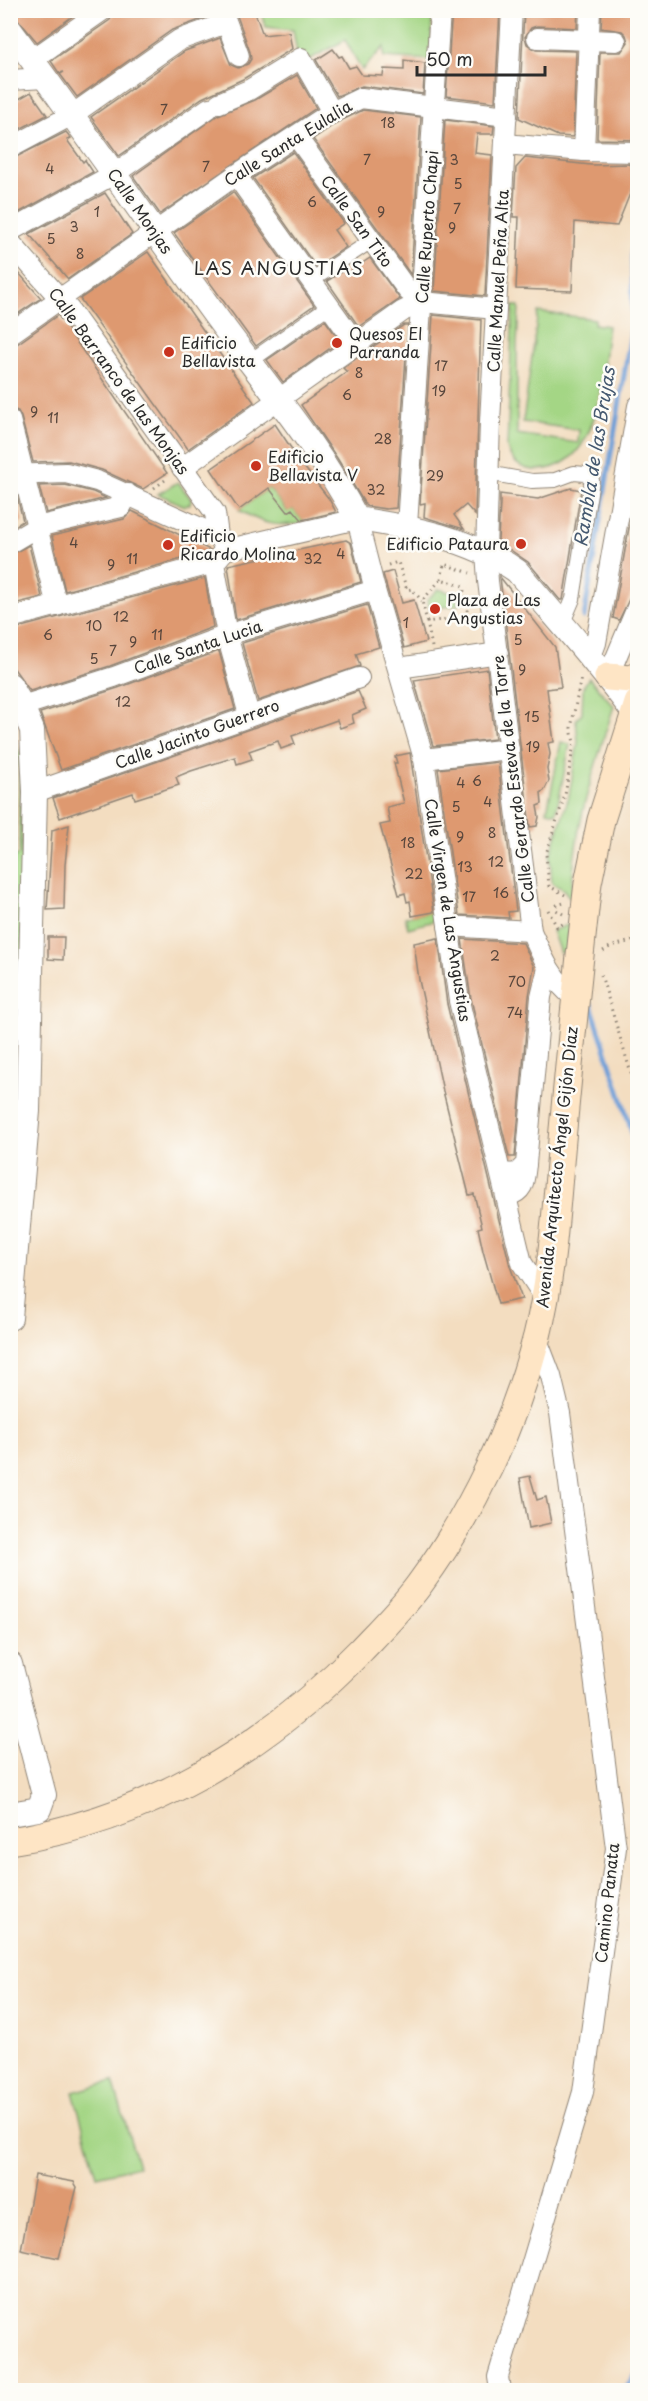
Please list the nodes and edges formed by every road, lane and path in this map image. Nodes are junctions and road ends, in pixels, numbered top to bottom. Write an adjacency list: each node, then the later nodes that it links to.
1 (103, 10): 11 (street)
2 (440, 10): 13 (street, Calle Ruperto Chapi)
3 (512, 10): 16 (street, Calle Manuel Peña Alta)
4 (590, 10): 8 (street)
5 (224, 17): 10 (street); 15 (street)
6 (10, 30): 11 (street, Calle Monjas)
7 (537, 38): 8 (street)
8 (590, 40): 9 (street); 20 (street)
9 (616, 41)
10 (239, 56)
11 (39, 69): 12 (street); 15 (street, Calle Monjas)
12 (10, 80)
13 (435, 107): 14 (street, Calle Santa Eulalia); 16 (street, Calle Santa Eulalia); 30 (street, Calle Ruperto Chapi)
14 (332, 112): 17 (street, Calle Santa Eulalia); 22 (street)
15 (72, 115): 19 (street); 22 (street, Calle Monjas)
16 (507, 116): 18 (street, Calle Manuel Peña Alta)
17 (296, 136): 23 (street, Calle Santa Eulalia); 26 (street, Calle San Tito)
18 (505, 144): 20 (street); 32 (street, Calle Manuel Peña Alta)
19 (10, 148)
20 (584, 151): 21 (street)
21 (638, 152)
22 (114, 174): 24 (street); 25 (street, Calle Monjas)
23 (236, 175): 25 (street, Calle Santa Eulalia); 28 (street)
24 (10, 231)
25 (154, 232): 29 (street, Calle Santa Eulalia); 35 (street, Calle Monjas)
26 (371, 241): 28 (street); 30 (street, Calle San Tito)
27 (10, 242): 29 (street, Calle Barranco de las Monjas)
28 (311, 282): 31 (street)
29 (60, 298): 33 (street, Calle Santa Eulalia); 39 (street, Calle Barranco de las Monjas)
30 (422, 302): 32 (street); 34 (street); 47 (street, Calle Ruperto Chapi)
31 (329, 306): 34 (street); 35 (street)
32 (496, 309): 40 (street, Calle Manuel Peña Alta)
33 (10, 334)
34 (357, 345): 36 (street)
35 (249, 362): 36 (street, Calle Monjas)
36 (279, 400): 39 (street); 45 (street, Calle Monjas)
37 (636, 419): 66 (street)
38 (10, 420): 41 (street)
39 (182, 468): 42 (path); 44 (street, Calle Barranco de las Monjas)
40 (488, 473): 51 (street, Calle Manuel Peña Alta); 62 (street)
41 (18, 474): 43 (street); 48 (street)
42 (148, 492)
43 (128, 494): 46 (street); 48 (street)
44 (201, 495): 46 (street); 50 (street, Calle Barranco de las Monjas)
45 (357, 519): 47 (street); 50 (street); 55 (street, Calle Virgen de Las Angustias)
46 (189, 522): 50 (street)
47 (407, 526): 51 (street)
48 (38, 527): 49 (street); 59 (street)
49 (10, 543)
50 (219, 550): 59 (street); 63 (street, Calle Barranco de las Monjas)
51 (486, 552): 54 (street, Calle Gerardo Esteva de la Torre); 62 (street)
52 (383, 566): 56 (path)
53 (441, 579): 54 (path); 56 (path); 57 (path)
54 (483, 581): 57 (path); 64 (street, Calle Gerardo Esteva de la Torre)
55 (375, 590): 63 (street, Calle Santa Lucia); 65 (street, Calle Virgen de Las Angustias)
56 (422, 601): 61 (path)
57 (466, 602): 61 (path)
58 (638, 605): 66 (street)
59 (57, 606): 60 (street)
60 (10, 618)
61 (427, 622): 65 (path)
62 (562, 625): 66 (street)
63 (227, 636): 69 (street, Calle Santa Lucia); 71 (street, Calle Barranco de las Monjas)
64 (498, 653): 65 (street); 72 (street, Calle Gerardo Esteva de la Torre)
65 (407, 667): 73 (street, Calle Virgen de Las Angustias)
66 (599, 668): 67 (main road); 70 (street); 76 (path)
67 (638, 676)
68 (359, 678): 71 (street, Calle Jacinto Guerrero)
69 (14, 704): 74 (street)
70 (636, 711): 84 (main road, Avenida Arquitecto Ángel Gijón Díaz)
71 (249, 715): 74 (street, Calle Jacinto Guerrero)
72 (510, 749): 73 (street); 79 (street, Calle Gerardo Esteva de la Torre)
73 (424, 759): 78 (street, Calle Virgen de Las Angustias)
74 (35, 792): 85 (street)
75 (545, 903): 77 (path)
76 (568, 917)
77 (567, 922)
78 (448, 926): 79 (street); 88 (street, Calle Virgen de Las Angustias)
79 (531, 931): 82 (street, Calle Gerardo Esteva de la Torre)
80 (638, 939): 81 (path)
81 (599, 954)
82 (548, 968): 84 (street, Calle Gerardo Esteva de la Torre); 87 (street)
83 (601, 974): 86 (path)
84 (575, 998): 92 (main road, Avenida Arquitecto Ángel Gijón Díaz)
85 (16, 1027): 90 (street)
86 (638, 1096)
87 (526, 1164): 88 (street); 89 (street)
88 (502, 1174): 89 (street, Calle Virgen de Las Angustias)
89 (507, 1196): 91 (street, Calle Virgen de Las Angustias)
90 (14, 1231): 94 (street)
91 (518, 1245): 92 (street); 93 (street, Calle Virgen de Las Angustias)
92 (552, 1249): 93 (main road, Avenida Arquitecto Ángel Gijón Díaz)
93 (545, 1298): 95 (main road, Avenida Arquitecto Ángel Gijón Díaz)
94 (10, 1318)
95 (536, 1337): 98 (main road, Avenida Arquitecto Ángel Gijón Díaz); 99 (street, Camino Panata)
96 (10, 1664): 97 (street)
97 (10, 1814)
98 (10, 1840)
99 (500, 2391)

